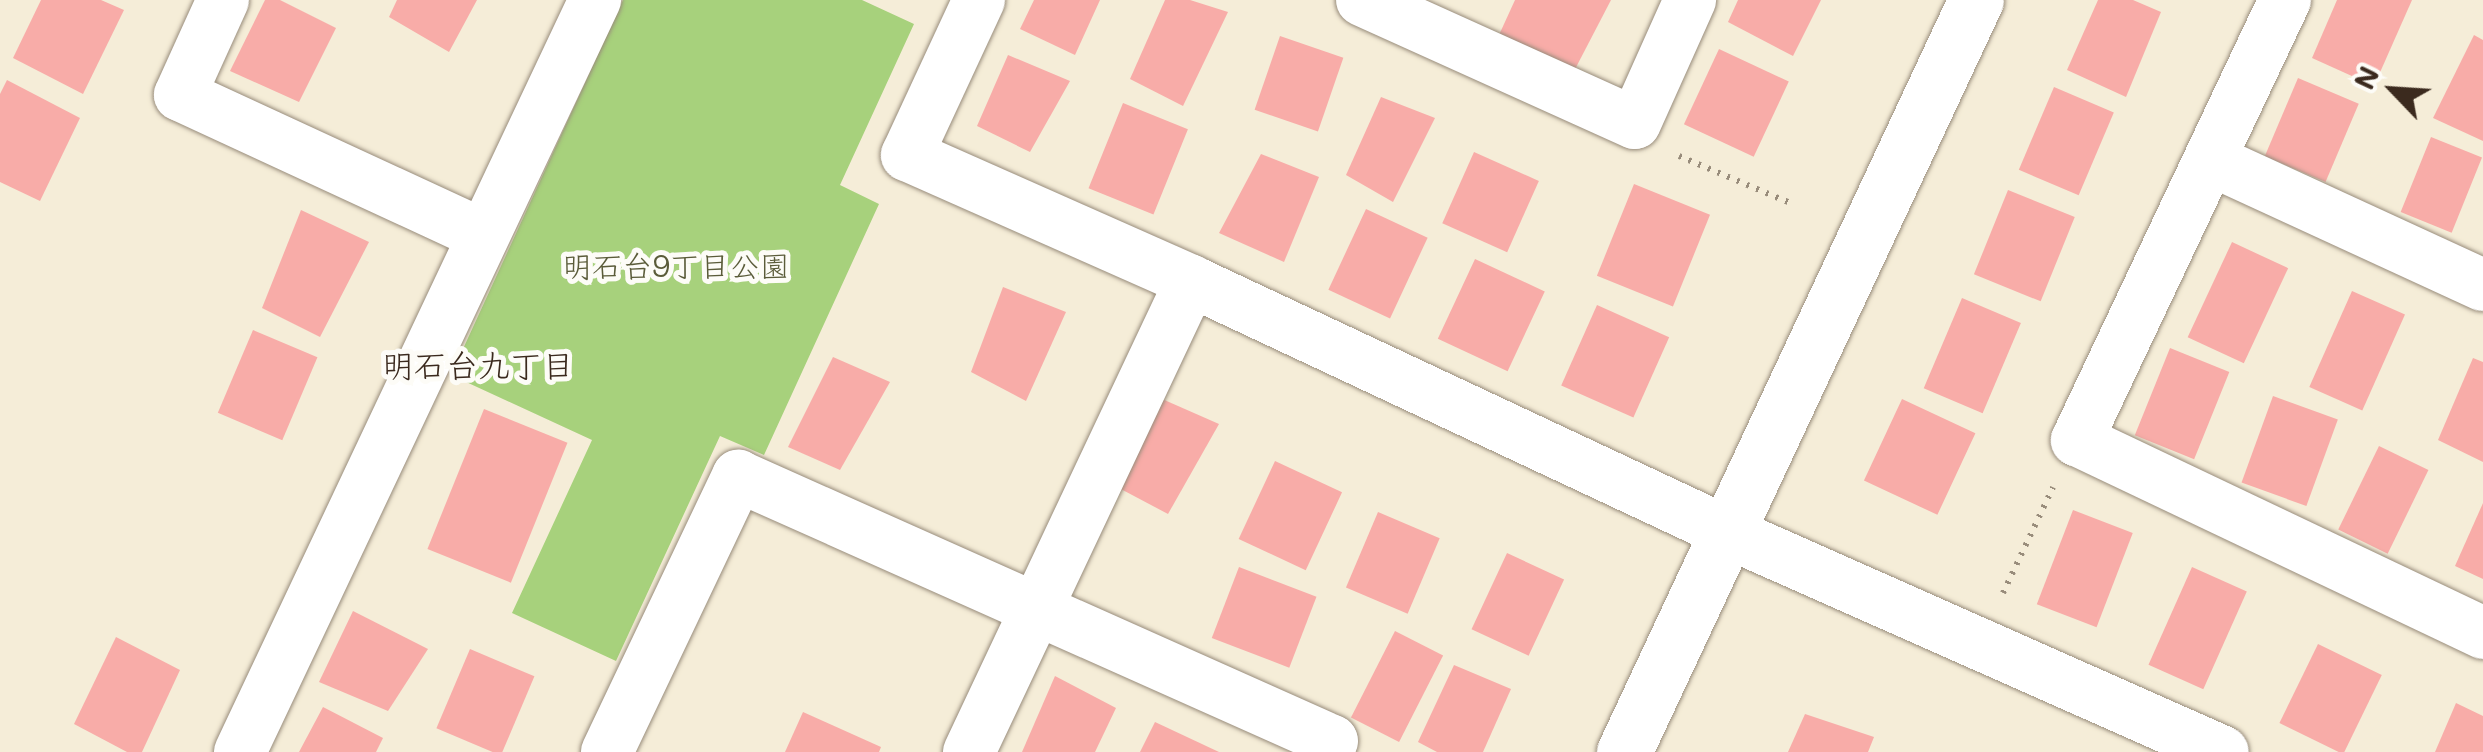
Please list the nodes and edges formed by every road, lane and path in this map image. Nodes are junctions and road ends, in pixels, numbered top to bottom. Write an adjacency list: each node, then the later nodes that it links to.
1 (224, 0): 11 (street)
2 (595, 0): 11 (street)
3 (979, 0): 12 (street)
4 (1362, 0): 8 (street)
5 (1690, 0): 8 (street)
6 (1976, 0): 15 (street)
7 (2285, 0): 9 (street)
8 (1635, 123): 10 (path)
9 (2211, 160): 13 (street); 18 (street)
10 (1790, 203)
11 (483, 234): 19 (street)
12 (1190, 281): 15 (street); 17 (street)
13 (2483, 285)
14 (2042, 510): 16 (path)
15 (1729, 533): 23 (street); 24 (street)
16 (2000, 599)
17 (1036, 610): 20 (street); 21 (street); 22 (street)
18 (2483, 633)
19 (240, 752)
20 (607, 752)
21 (969, 752)
22 (1326, 752)
23 (1624, 752)
24 (2223, 752)

